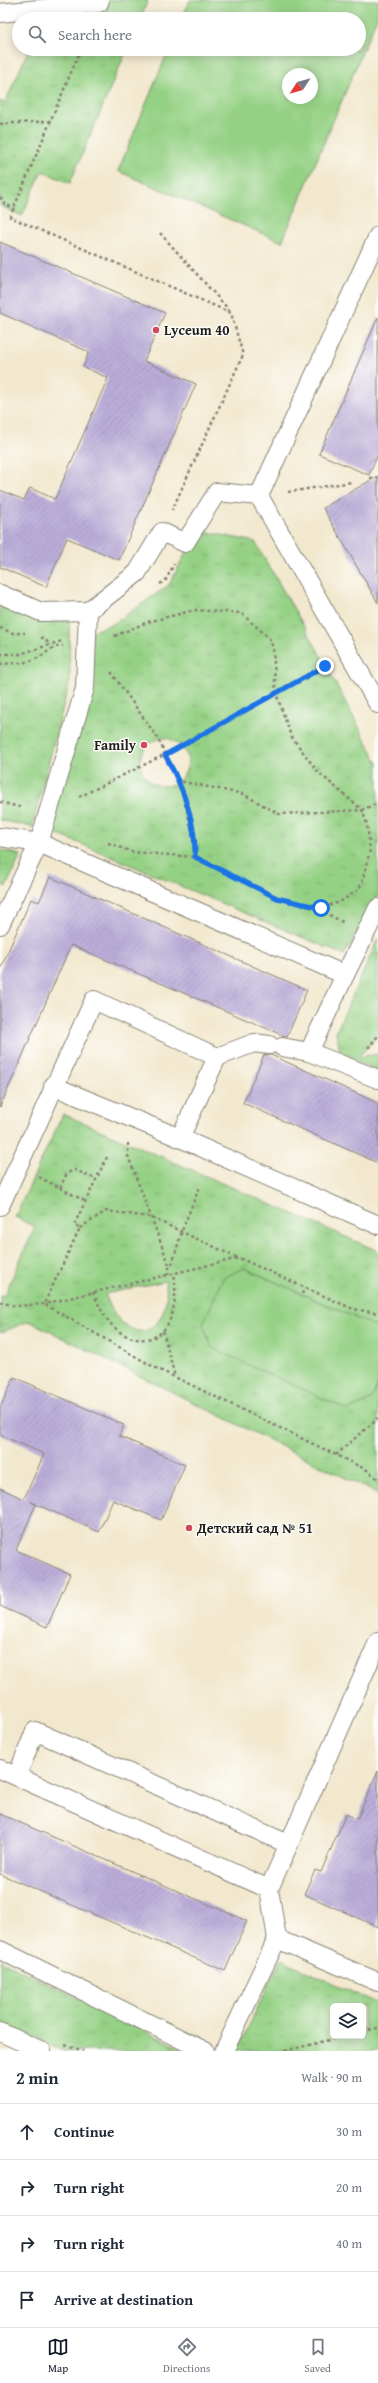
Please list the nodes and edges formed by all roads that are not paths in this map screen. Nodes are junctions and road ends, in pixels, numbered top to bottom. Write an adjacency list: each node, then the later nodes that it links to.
1 (100, 0): 2 (lane)
2 (18, 12)
3 (12, 13): 4 (lane)
4 (0, 14)
5 (378, 236): 6 (lane)
6 (260, 496): 8 (lane); 9 (lane)
7 (0, 594): 8 (lane)
8 (88, 611): 11 (lane)
9 (378, 704)
10 (0, 837): 11 (lane)
11 (39, 843): 13 (lane); 14 (lane)
12 (378, 908): 14 (lane)
13 (0, 925)
14 (345, 975): 15 (lane)
15 (309, 1052): 16 (lane); 17 (lane)
16 (217, 1057): 18 (lane); 19 (lane)
17 (378, 1079)
18 (53, 1086): 19 (lane); 20 (lane)
19 (180, 1138): 21 (lane)
20 (0, 1206)
21 (378, 1225)
22 (378, 1642): 25 (lane)
23 (0, 1769): 24 (lane)
24 (17, 1776): 25 (lane); 26 (lane)
25 (288, 1844): 26 (lane)
26 (269, 1889): 27 (lane)
27 (277, 1939): 29 (lane); 33 (lane)
28 (0, 1950): 32 (lane)
29 (378, 1982)
30 (0, 2032): 31 (lane)
31 (42, 2051)
32 (205, 2051)
33 (224, 2051)

